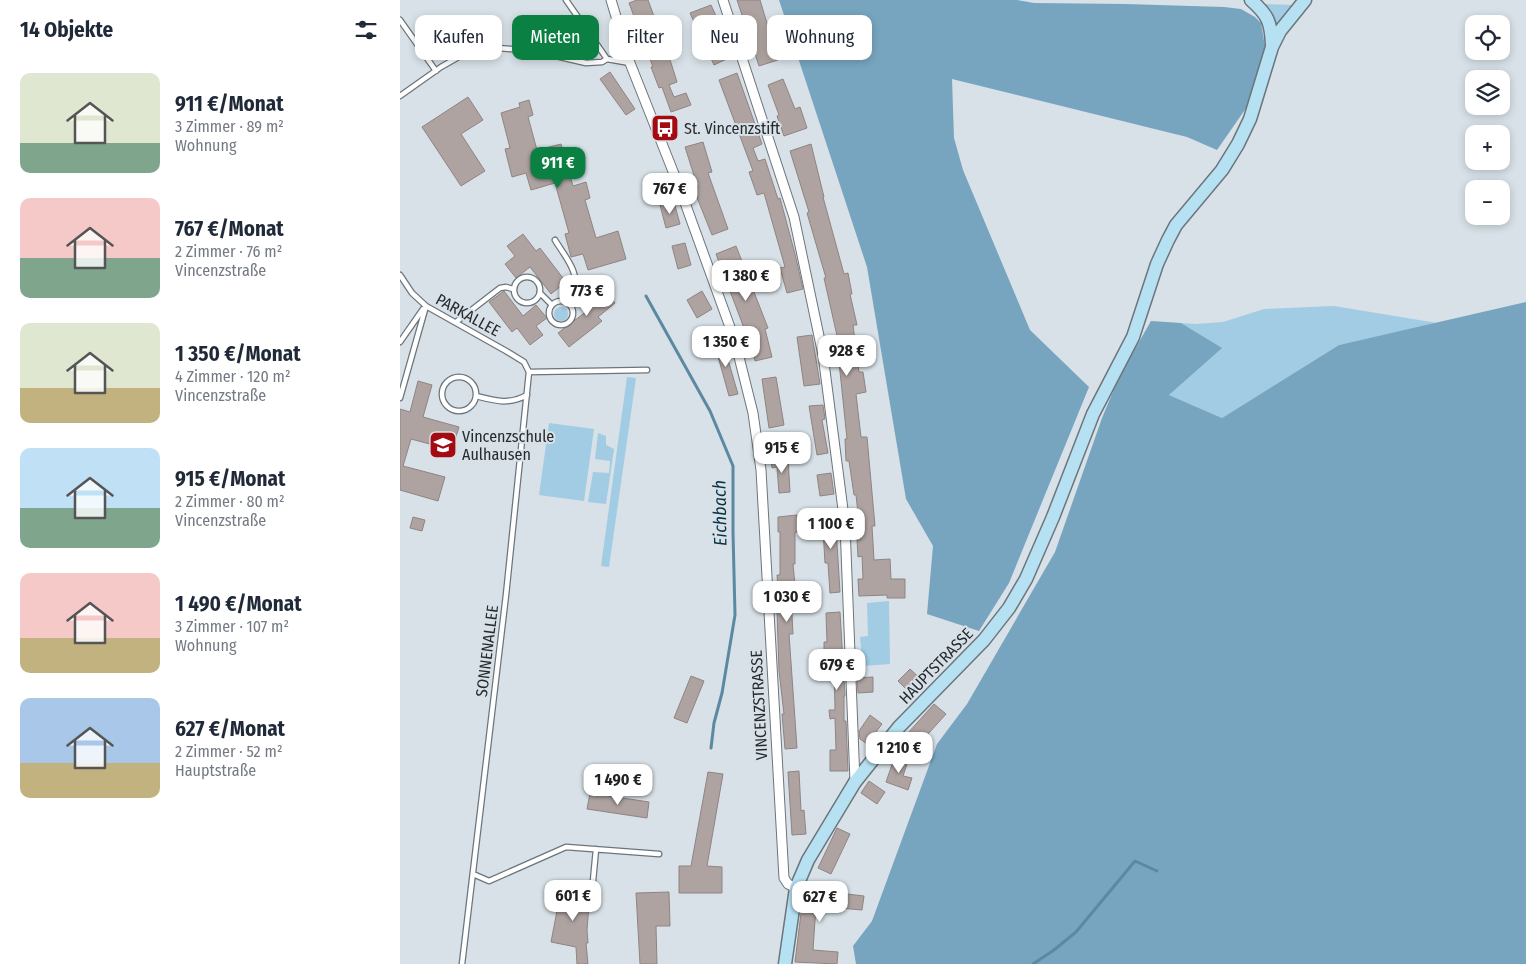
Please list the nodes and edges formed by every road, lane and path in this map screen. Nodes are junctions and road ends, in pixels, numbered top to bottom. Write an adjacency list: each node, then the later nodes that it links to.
1 (566, 0): 9 (lane)
2 (611, 0): 10 (street, VINCENZSTRASSE)
3 (723, 0): 27 (street)
4 (1251, 0): 8 (street)
5 (1296, 0): 6 (street)
6 (1307, 0): 8 (street)
7 (400, 20): 11 (lane)
8 (1272, 47): 27 (street, HAUPTSTRASSE)
9 (608, 59): 10 (lane); 11 (lane)
10 (630, 63): 32 (street, VINCENZSTRASSE)
11 (436, 71): 12 (lane)
12 (400, 96)
13 (555, 240): 17 (lane)
14 (400, 275): 19 (lane, PARKALLEE)
15 (514, 289): 16 (lane); 16 (lane); 20 (lane)
16 (540, 292): 18 (lane)
17 (565, 301): 18 (lane); 18 (lane)
18 (552, 304)
19 (426, 306): 20 (lane, PARKALLEE); 21 (lane); 26 (lane)
20 (456, 322): 23 (lane, PARKALLEE)
21 (400, 342)
22 (647, 370): 23 (lane)
23 (529, 372): 24 (lane, SONNENALLEE)
24 (527, 395): 25 (lane); 30 (lane, SONNENALLEE)
25 (476, 396): 25 (lane)
26 (400, 398)
27 (855, 782): 32 (street, HAUPTSTRASSE)
28 (596, 849): 29 (lane); 30 (lane); 31 (lane)
29 (659, 854)
30 (473, 874): 33 (lane, SONNENALLEE)
31 (592, 882)
32 (796, 888): 34 (street, HAUPTSTRASSE)
33 (462, 964)
34 (785, 964)

